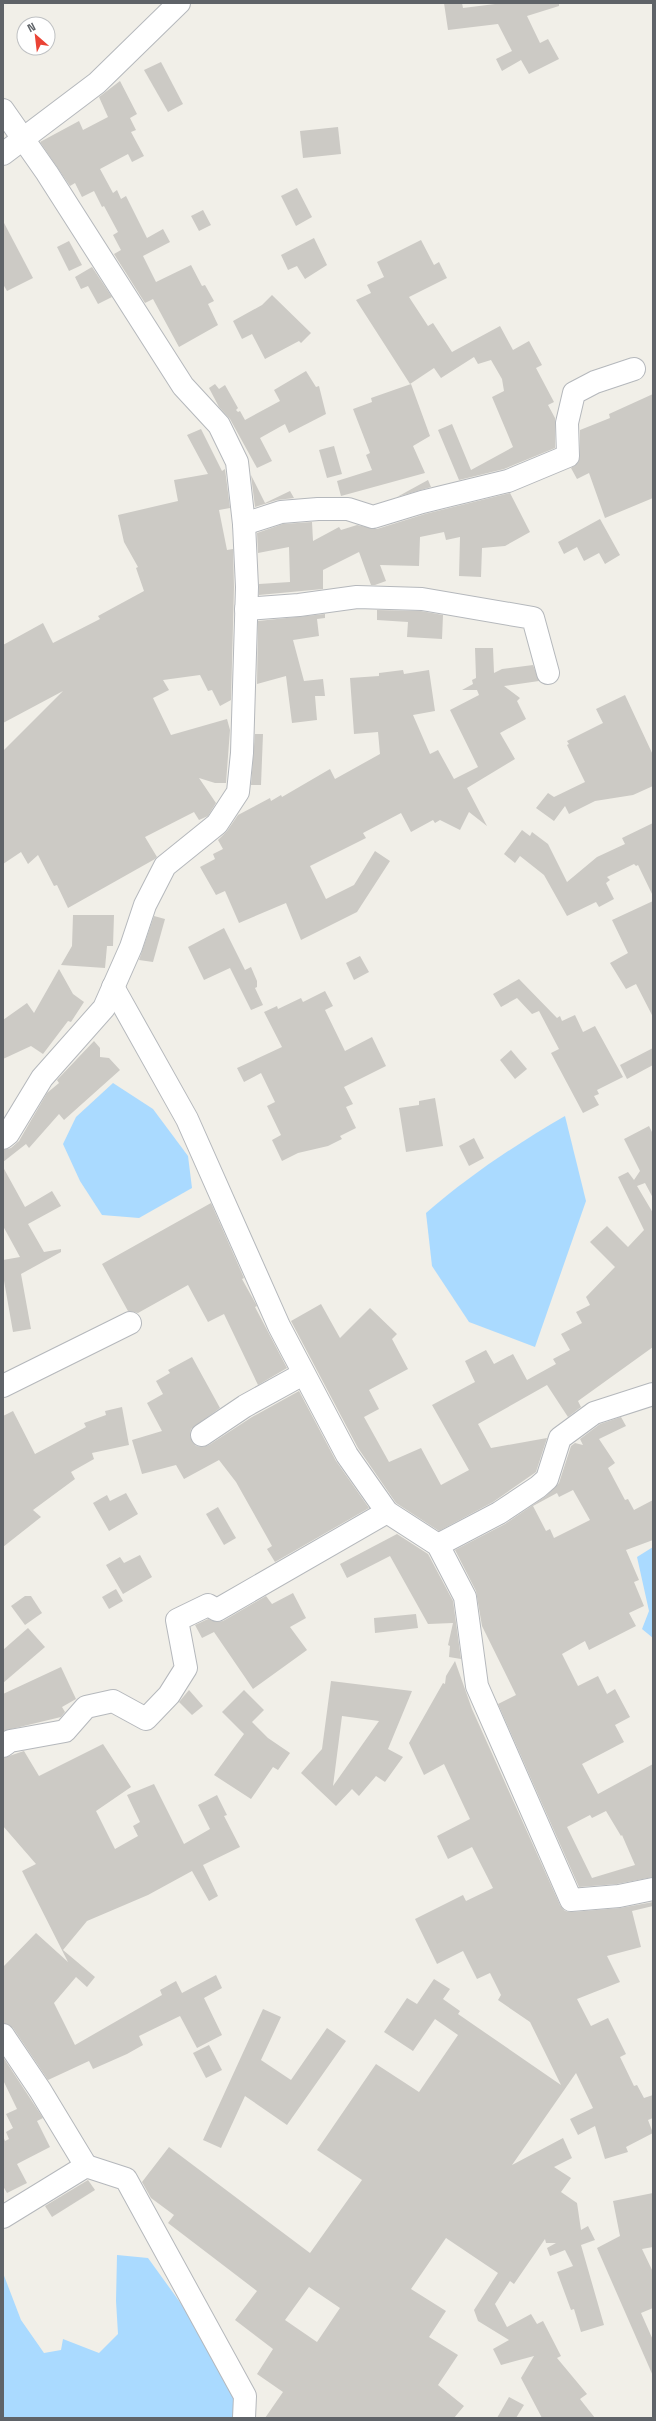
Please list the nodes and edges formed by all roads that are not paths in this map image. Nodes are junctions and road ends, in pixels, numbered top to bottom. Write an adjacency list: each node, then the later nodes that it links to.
1 (179, 3): 3 (street)
2 (3, 110): 3 (street)
3 (24, 140): 4 (street); 6 (street)
4 (3, 154)
5 (634, 369): 6 (street)
6 (244, 524): 7 (street)
7 (246, 609): 8 (street); 9 (street)
8 (548, 673)
9 (113, 987): 10 (street); 12 (street)
10 (3, 1138)
11 (130, 1323): 13 (street)
12 (304, 1374): 15 (street); 16 (street)
13 (3, 1386)
14 (653, 1394): 17 (street)
15 (202, 1436)
16 (387, 1512): 17 (street); 18 (street)
17 (438, 1545): 19 (street)
18 (3, 1746)
19 (653, 1889)
20 (3, 2035): 21 (street)
21 (86, 2166): 22 (street); 23 (street)
22 (3, 2217)
23 (244, 2418)

